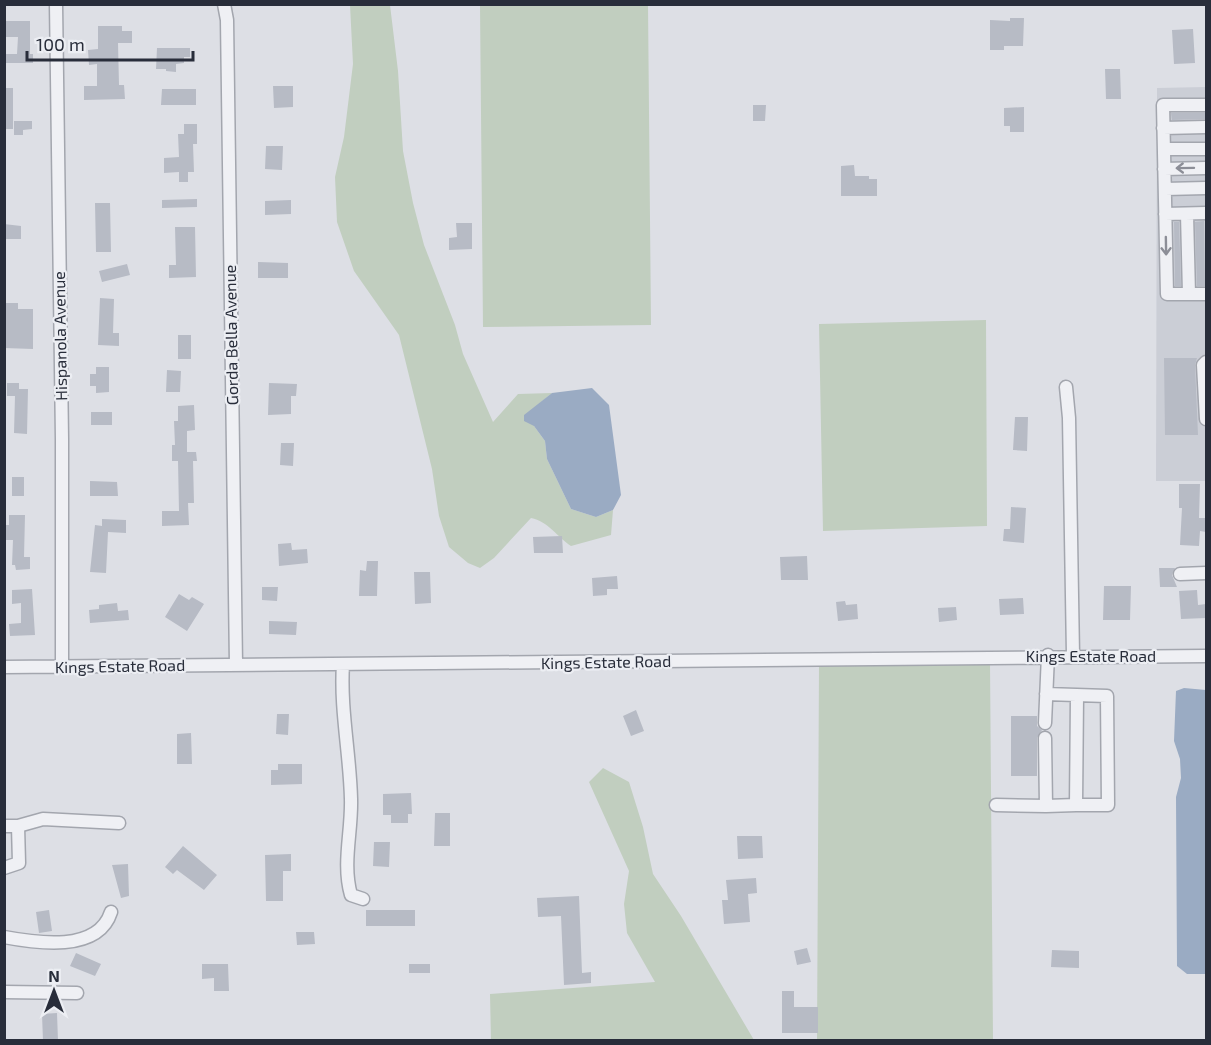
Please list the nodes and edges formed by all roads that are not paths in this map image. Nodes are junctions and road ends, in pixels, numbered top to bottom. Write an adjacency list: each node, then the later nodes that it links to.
1 (56, 4): 28 (street, Hispanola Avenue)
2 (224, 4): 26 (street, Gorda Bella Avenue)
3 (1206, 105): 5 (street)
4 (1206, 127): 5 (street)
5 (1163, 128): 6 (street)
6 (1164, 149): 7 (street); 9 (street)
7 (1206, 149)
8 (1206, 168): 9 (street, one-way to 9)
9 (1164, 169): 11 (street)
10 (1206, 188): 11 (street)
11 (1165, 189): 13 (street)
12 (1206, 213): 14 (street)
13 (1165, 214): 14 (street); 15 (street, one-way to 15)
14 (1187, 214): 15 (street)
15 (1189, 294): 16 (street)
16 (1206, 294)
17 (1206, 362): 19 (street)
18 (1066, 387): 22 (street)
19 (1206, 419)
20 (1206, 573): 21 (street)
21 (1180, 574)
22 (1073, 655): 23 (street, Kings Estate Road); 24 (street, Kings Estate Road)
23 (1048, 656): 25 (street, Kings Estate Road); 29 (street)
24 (1206, 656)
25 (343, 664): 26 (street, Kings Estate Road); 40 (street)
26 (236, 665): 28 (street, Kings Estate Road)
27 (4, 667): 28 (street, Kings Estate Road)
28 (62, 667)
29 (1046, 694): 30 (street); 31 (street)
30 (1077, 696): 34 (street); 34 (street)
31 (1045, 723)
32 (1045, 738): 35 (street)
33 (996, 805): 35 (street)
34 (1076, 805): 35 (street)
35 (1046, 806)
36 (119, 824): 38 (street)
37 (4, 826): 38 (street)
38 (18, 826): 39 (street)
39 (4, 868)
40 (363, 899)
41 (111, 912): 42 (street)
42 (4, 937)
43 (4, 992): 44 (street)
44 (77, 993)

